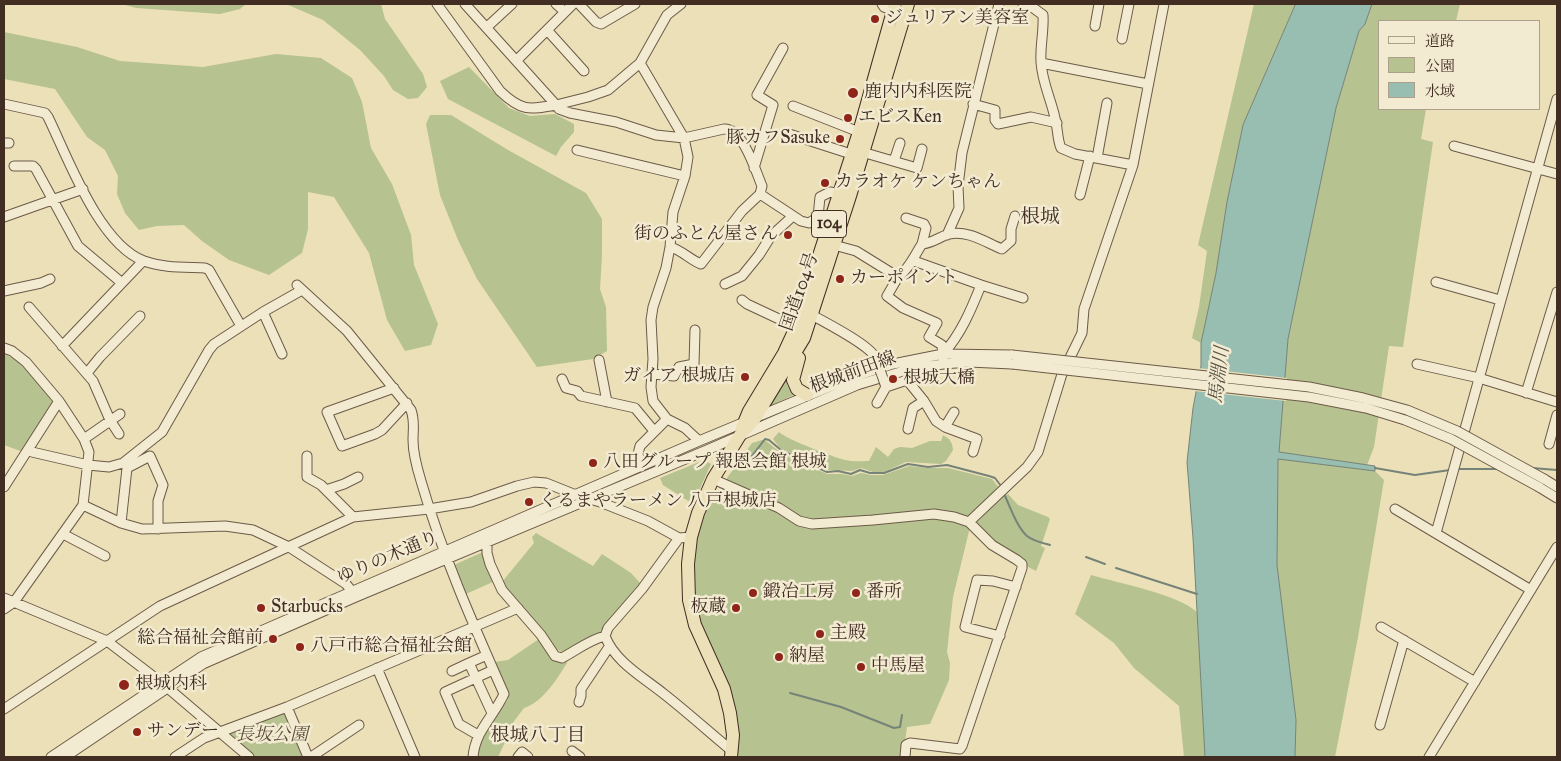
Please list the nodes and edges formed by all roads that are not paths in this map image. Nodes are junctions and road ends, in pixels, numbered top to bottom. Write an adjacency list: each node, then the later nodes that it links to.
1 (465, 4): 18 (street)
2 (512, 4): 18 (street)
3 (556, 4): 16 (street)
4 (573, 4): 16 (street)
5 (579, 4): 6 (street)
6 (635, 4)
7 (681, 4): 23 (street)
8 (882, 4): 15 (street)
9 (999, 4): 30 (street)
10 (1099, 4): 17 (street)
11 (1129, 4): 20 (street)
12 (1164, 4): 26 (street)
13 (442, 5): 31 (street)
14 (1029, 5): 24 (street)
15 (900, 8): 34 (highway, 国道104号 / 104); 41 (highway, 国道104号 / 104)
16 (565, 12): 19 (street)
17 (1095, 26)
18 (487, 28): 22 (street)
19 (547, 30): 22 (street); 25 (street)
20 (1122, 39)
21 (783, 48): 46 (street)
22 (516, 60): 31 (street)
23 (640, 63): 31 (street); 36 (street)
24 (1041, 64): 26 (street); 33 (street)
25 (584, 71)
26 (1148, 84): 44 (street)
27 (1557, 99): 47 (street)
28 (1107, 103): 42 (street)
29 (4, 104): 50 (street)
30 (973, 104): 33 (street); 59 (street)
31 (556, 106): 36 (street)
32 (793, 106): 34 (street)
33 (1056, 123): 42 (street)
34 (859, 132): 41 (highway, 国道104号 / 104)
35 (786, 133): 41 (street)
36 (684, 138): 46 (street); 49 (street)
37 (900, 143): 43 (street)
38 (1454, 146): 47 (street)
39 (922, 149): 43 (street)
40 (577, 150): 49 (street)
41 (857, 153): 43 (street); 52 (highway, 国道104号 / 104)
42 (1093, 157): 44 (street); 53 (street)
43 (894, 161)
44 (1133, 165): 137 (street)
45 (14, 166): 54 (street)
46 (754, 168): 51 (street)
47 (1538, 169): 48 (street); 75 (street)
48 (1557, 174)
49 (686, 176): 62 (street)
50 (83, 189): 54 (street); 63 (street)
51 (760, 194): 55 (street); 62 (street)
52 (844, 194): 55 (street); 60 (highway, 国道104号 / 104); 81 (highway, 国道104号 / 104)
53 (1080, 195)
54 (54, 201): 57 (street); 68 (street)
55 (793, 216): 69 (street)
56 (1015, 216): 59 (street)
57 (4, 217)
58 (906, 218): 61 (street)
59 (947, 235): 61 (street)
60 (834, 244): 65 (street); 78 (highway, 国道104号 / 104)
61 (922, 244): 64 (street)
62 (670, 247): 93 (street)
63 (143, 261): 68 (street); 80 (street)
64 (914, 261): 65 (street); 70 (street)
65 (898, 277): 87 (street)
66 (50, 279): 71 (street)
67 (1436, 282): 75 (street)
68 (122, 284): 84 (street)
69 (725, 284)
70 (981, 285): 73 (street); 87 (street)
71 (4, 291)
72 (1557, 292): 98 (street)
73 (1023, 298)
74 (742, 300): 81 (street)
75 (1500, 300): 94 (street)
76 (29, 307): 84 (street)
77 (263, 312): 80 (street); 86 (street); 97 (street)
78 (812, 314): 83 (highway, 国道104号 / 104); 96 (street, bridge)
79 (140, 316): 92 (street)
80 (241, 326): 122 (street)
81 (796, 327): 111 (highway, 国道104号 / 104)
82 (695, 330): 93 (street)
83 (804, 338): 99 (highway); 111 (highway, 国道104号 / 104)
84 (62, 346): 92 (street)
85 (4, 348): 100 (street)
86 (282, 354)
87 (943, 354): 88 (street, 根城前田線); 90 (street); 99 (street, 根城前田線)
88 (1012, 359): 90 (street, 根城前田線); 126 (street, bridge)
89 (599, 360): 102 (street)
90 (943, 364): 111 (street, 根城前田線)
91 (1417, 364): 94 (street)
92 (87, 373): 110 (street)
93 (652, 374): 109 (street)
94 (1479, 378): 98 (street); 140 (street)
95 (562, 379): 102 (street)
96 (885, 386): 101 (street); 105 (street)
97 (394, 388): 104 (street); 104 (street)
98 (1526, 393): 103 (street)
99 (807, 396): 111 (street, 根城前田線)
100 (59, 401): 116 (street); 127 (street)
101 (924, 401): 112 (street); 113 (street)
102 (607, 402): 114 (street)
103 (1557, 402)
104 (407, 403): 134 (street)
105 (877, 403)
106 (954, 412): 112 (street)
107 (120, 414): 110 (street)
108 (1557, 415): 118 (street)
109 (667, 419): 114 (street); 117 (street)
110 (110, 420): 115 (street); 116 (street)
111 (746, 426): 117 (street, ゆりの木通り); 125 (highway, 国道104号 / 104); 131 (street, ゆりの木通り)
112 (945, 427): 120 (street)
113 (908, 429)
114 (654, 431): 123 (street)
115 (119, 434)
116 (84, 439): 122 (street)
117 (700, 441): 123 (street, ゆりの木通り)
118 (1549, 444)
119 (32, 452): 122 (street)
120 (973, 452)
121 (307, 456): 129 (street)
122 (88, 465): 133 (street)
123 (641, 467): 130 (street, ゆりの木通り)
124 (358, 476): 129 (street)
125 (713, 479): 137 (street); 142 (highway, 国道104号 / 104)
126 (1541, 483): 128 (street); 132 (street)
127 (4, 487)
128 (1557, 487)
129 (326, 490): 136 (street)
130 (576, 495): 131 (street); 134 (street); 146 (street, ゆりの木通り)
131 (590, 498): 142 (street); 143 (street, ゆりの木通り)
132 (1557, 498)
133 (83, 505): 138 (street); 141 (street)
134 (429, 509): 136 (street); 146 (street)
135 (1395, 509): 140 (street)
136 (353, 517): 144 (street)
137 (969, 522): 148 (street)
138 (121, 523): 139 (street); 139 (street)
139 (158, 529): 144 (street)
140 (1436, 533): 149 (street)
141 (63, 534): 147 (street); 152 (street)
142 (685, 538): 157 (street); 178 (highway, 国道104号 / 104)
143 (487, 542): 146 (street, ゆりの木通り); 153 (street)
144 (289, 547): 150 (street); 160 (street)
145 (1557, 548): 149 (street)
146 (445, 555): 150 (street, ゆりの木通り); 155 (street)
147 (105, 556)
148 (1016, 587): 158 (street); 158 (street)
149 (1531, 590): 168 (street)
150 (355, 594): 169 (street, ゆりの木通り)
151 (4, 598): 152 (street)
152 (14, 602): 154 (street); 160 (street)
153 (518, 608): 155 (street); 157 (street)
154 (4, 609)
155 (475, 626): 162 (street); 164 (street)
156 (1381, 627): 159 (street)
157 (605, 636): 161 (street)
158 (1000, 636): 188 (street)
159 (1404, 640): 168 (street); 175 (street)
160 (107, 641): 169 (street); 172 (street)
161 (609, 647): 170 (street); 178 (street)
162 (487, 655): 163 (street); 165 (street)
163 (469, 663): 166 (street); 167 (street)
164 (377, 668): 171 (street); 184 (street)
165 (494, 670): 167 (street); 173 (street)
166 (452, 671)
167 (475, 678): 173 (street); 177 (street)
168 (1475, 682): 189 (street)
169 (164, 685): 176 (street); 179 (street, ゆりの木通り); 180 (street, ゆりの木通り)
170 (579, 702)
171 (287, 707): 176 (street); 183 (street)
172 (4, 709)
173 (492, 713): 177 (street)
174 (359, 725): 183 (street)
175 (1380, 725)
176 (219, 732): 181 (street); 182 (street)
177 (478, 735): 185 (street)
178 (732, 754)
179 (51, 757)
180 (65, 757)
181 (175, 757)
182 (249, 757)
183 (309, 757)
184 (415, 757)
185 (473, 757)
186 (518, 757): 187 (street)
187 (528, 757)
188 (905, 757)
189 (1429, 757)

